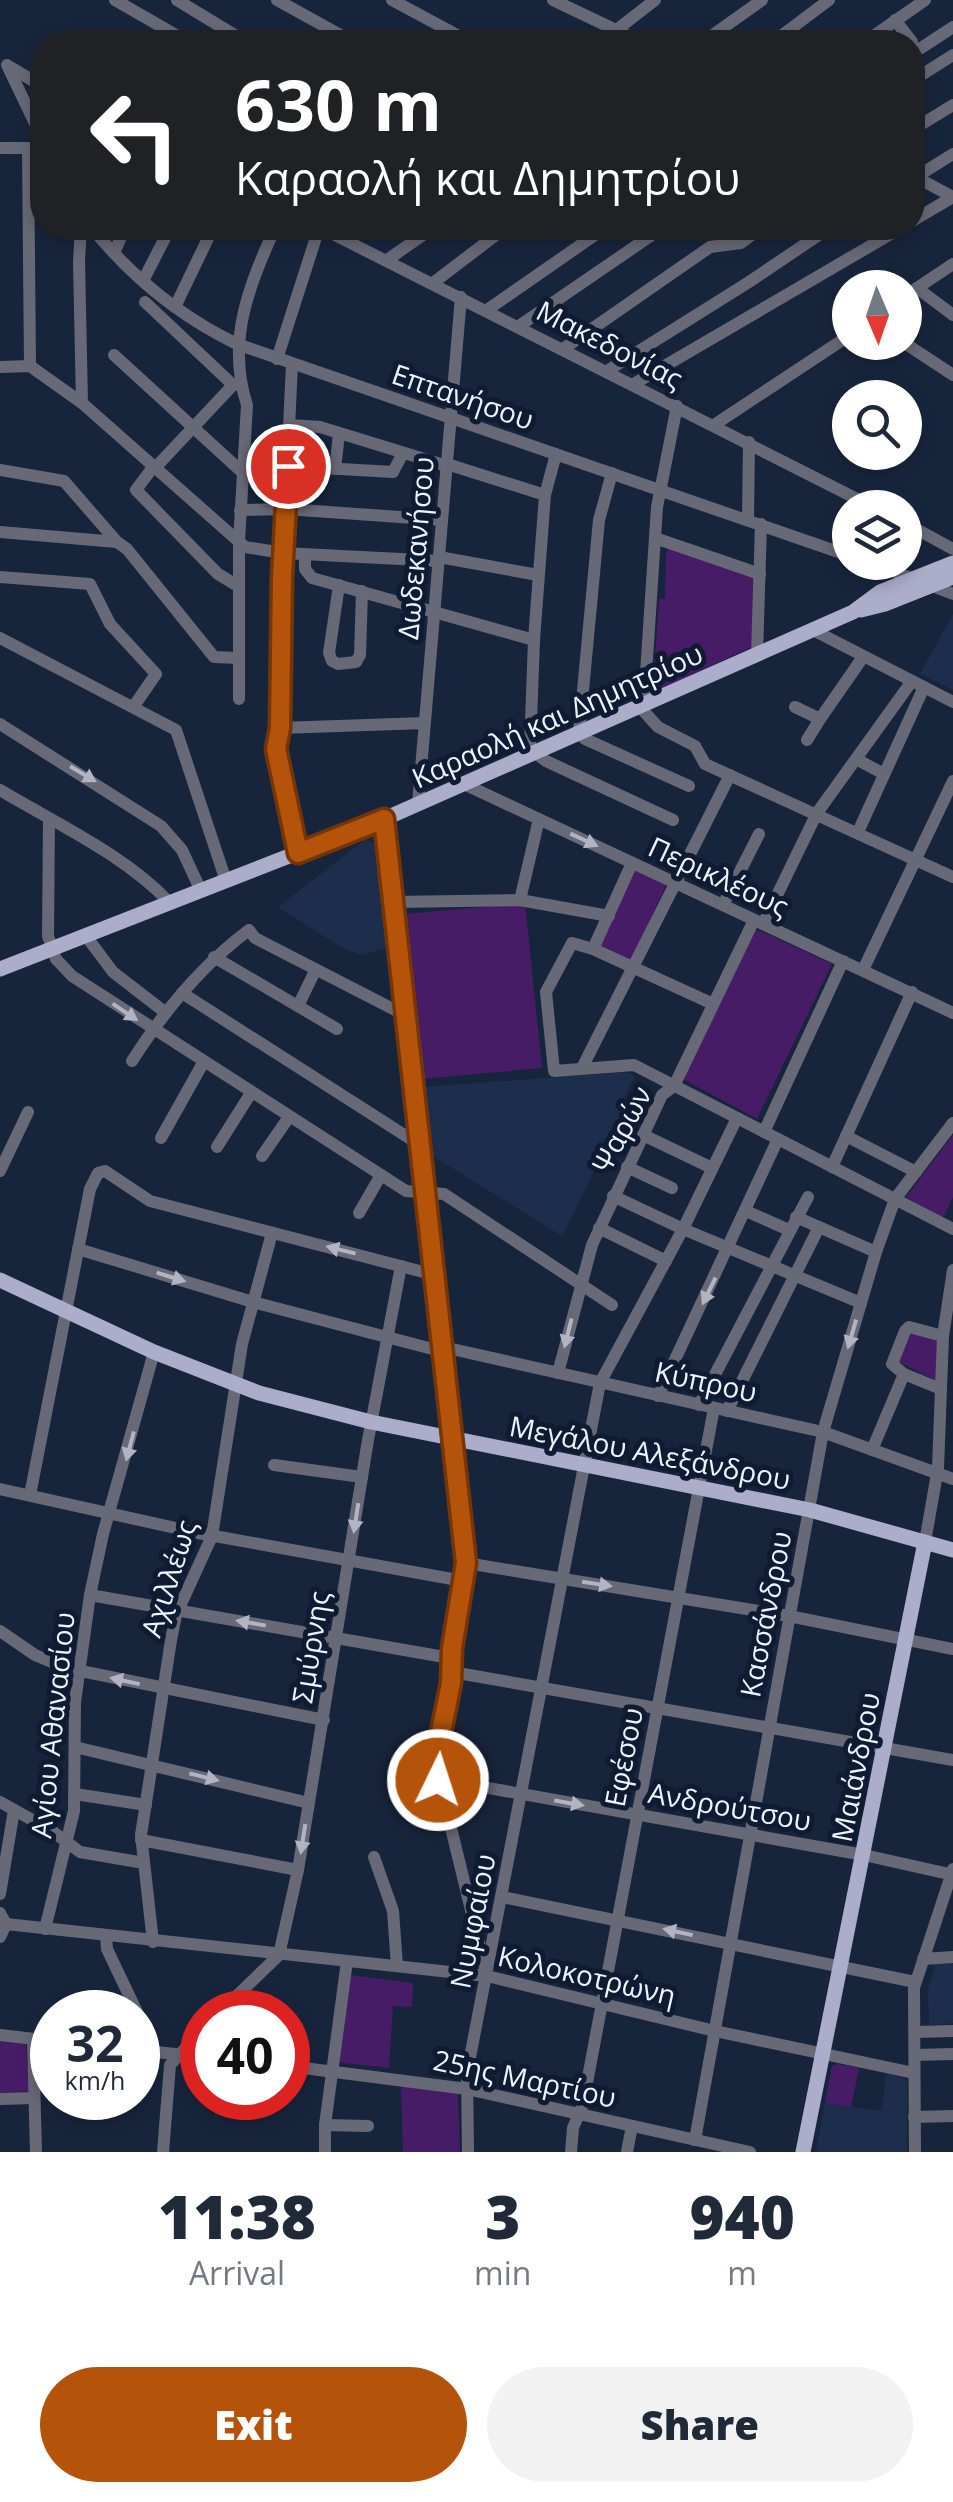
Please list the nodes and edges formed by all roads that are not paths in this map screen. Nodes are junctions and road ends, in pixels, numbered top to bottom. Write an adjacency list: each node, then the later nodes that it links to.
1 (115, 0): 12 (street)
2 (177, 0): 13 (street)
3 (277, 0): 14 (street)
4 (392, 0): 15 (street)
5 (553, 0): 16 (street)
6 (655, 0): 16 (street)
7 (762, 0): 17 (street)
8 (829, 0): 18 (street)
9 (925, 0): 10 (street)
10 (895, 20): 19 (street); 20 (street)
11 (953, 27): 21 (street)
12 (167, 30)
13 (226, 30)
14 (332, 30)
15 (448, 30)
16 (616, 30)
17 (719, 30)
18 (789, 30)
19 (881, 30)
20 (903, 30)
21 (925, 40)
22 (953, 55): 24 (street)
23 (925, 60): 24 (street)
24 (932, 69): 26 (street)
25 (4, 70): 27 (street); 29 (street)
26 (925, 73)
27 (30, 81)
28 (953, 104): 30 (street)
29 (30, 111)
30 (925, 122)
31 (0, 148): 32 (street)
32 (28, 148): 73 (street)
33 (953, 154): 34 (street)
34 (925, 170)
35 (925, 182): 36 (street)
36 (953, 197): 37 (street)
37 (925, 213)
38 (81, 240): 79 (street)
39 (103, 240): 53 (street, Επτανήσου)
40 (120, 240): 53 (street)
41 (164, 240): 56 (street)
42 (208, 240): 62 (street)
43 (271, 240): 66 (street)
44 (316, 240): 71 (street)
45 (349, 240): 54 (street, Μακεδονίας)
46 (416, 240): 54 (street)
47 (490, 240): 57 (street)
48 (588, 240): 63 (street)
49 (644, 240): 65 (street)
50 (744, 240): 68 (street)
51 (811, 240): 75 (street)
52 (880, 240): 78 (street)
53 (114, 253): 56 (street, Επτανήσου)
54 (387, 260): 57 (street, Μακεδονίας)
55 (953, 264): 58 (street)
56 (143, 281): 62 (street, Επτανήσου)
57 (434, 283): 59 (street, Μακεδονίας)
58 (922, 285)
59 (461, 297): 63 (street, Μακεδονίας); 82 (street, Δωδεκανήσου)
60 (922, 298): 64 (street)
61 (145, 302): 77 (street)
62 (175, 307): 66 (street, Επτανήσου)
63 (487, 310): 65 (street, Μακεδονίας)
64 (953, 316)
65 (519, 326): 68 (street, Μακεδονίας)
66 (237, 344): 71 (street, Επτανήσου); 77 (street)
67 (832, 347): 81 (street)
68 (563, 349): 75 (street, Μακεδονίας)
69 (114, 355): 85 (street)
70 (922, 355): 76 (street)
71 (277, 359): 72 (street, Επτανήσου)
72 (292, 364): 82 (street, Επτανήσου); 83 (street)
73 (30, 366): 74 (street); 79 (street)
74 (0, 367)
75 (607, 371): 78 (street, Μακεδονίας)
76 (953, 376)
77 (236, 385): 85 (street); 95 (street)
78 (632, 385): 80 (street, Μακεδονίας)
79 (82, 403): 92 (street)
80 (677, 406): 84 (street, Μακεδονίας); 97 (street)
81 (740, 406): 84 (street); 87 (street)
82 (451, 417): 89 (street, Επτανήσου); 90 (street, Δωδεκανήσου)
83 (290, 425): 86 (street); 91 (street)
84 (714, 425): 87 (street, Μακεδονίας)
85 (193, 428): 92 (street); 95 (street)
86 (339, 434): 88 (street); 93 (street)
87 (746, 441): 98 (street, Μακεδονίας); 103 (street)
88 (402, 453): 90 (street); 93 (street)
89 (556, 454): 96 (street, Επτανήσου); 99 (street)
90 (447, 465): 99 (street); 102 (street, Δωδεκανήσου)
91 (288, 466): 93 (street); 100 (street)
92 (154, 468): 108 (street); 123 (street)
93 (335, 469)
94 (0, 470): 107 (street)
95 (242, 472): 101 (street)
96 (612, 473): 97 (street, Επτανήσου); 145 (street)
97 (660, 490): 103 (street, Επτανήσου); 106 (street)
98 (840, 490)
99 (545, 495): 116 (street)
100 (286, 509): 101 (street); 102 (street); 111 (street)
101 (240, 510): 108 (street)
102 (442, 520): 113 (street, Δωδεκανήσου)
103 (754, 522): 110 (street, Επτανήσου); 115 (street)
104 (0, 532): 107 (street)
105 (922, 532): 109 (street)
106 (654, 538): 115 (street); 138 (street)
107 (117, 542): 134 (street)
108 (239, 542): 111 (street); 123 (street)
109 (953, 549)
110 (832, 550)
111 (283, 553): 112 (street); 144 (street)
112 (305, 554): 113 (street); 122 (street)
113 (439, 559): 116 (street); 128 (street, Δωδεκανήσου)
114 (953, 563): 117 (main road, Καραολή και Δημητρίου)
115 (760, 574): 132 (street)
116 (538, 575): 131 (street)
117 (922, 575)
118 (0, 576): 139 (street)
119 (953, 576): 124 (main road, Καραολή και Δημητρίου)
120 (910, 580): 127 (main road, Καραολή και Δημητρίου)
121 (915, 580): 124 (street)
122 (338, 585): 125 (street); 125 (street)
123 (238, 586): 134 (street)
124 (930, 586): 126 (street); 127 (main road, Καραολή και Δημητρίου)
125 (362, 591): 128 (street)
126 (953, 594)
127 (853, 612): 129 (main road, Καραολή και Δημητρίου)
128 (434, 614): 131 (street); 142 (street, Δωδεκανήσου)
129 (813, 630): 132 (main road, Καραολή και Δημητρίου); 133 (street)
130 (0, 638): 139 (street)
131 (534, 640): 147 (street)
132 (757, 654): 138 (main road, Καραολή και Δημητρίου)
133 (862, 657): 135 (street); 141 (street)
134 (239, 658): 136 (street)
135 (918, 684): 137 (street); 148 (street, Ψαρών); 149 (street)
136 (239, 698)
137 (953, 702)
138 (645, 704): 145 (main road, Καραολή και Δημητρίου); 150 (street)
139 (134, 706): 167 (street)
140 (795, 707): 141 (street)
141 (820, 719): 146 (street)
142 (425, 722): 144 (street); 155 (street, Δωδεκανήσου)
143 (0, 724): 169 (street, one-way to 169)
144 (280, 728): 163 (street)
145 (579, 733): 147 (main road, Καραολή και Δημητρίου); 153 (street)
146 (808, 740)
147 (534, 753): 152 (main road, Καραολή και Δημητρίου); 160 (street)
148 (856, 759): 149 (street); 156 (street, Ψαρών)
149 (884, 774): 161 (street)
150 (730, 776): 156 (street); 168 (street)
151 (953, 781): 164 (street)
152 (464, 784): 155 (main road, Καραολή και Δημητρίου); 159 (street, Περικλέους)
153 (689, 786)
154 (0, 790): 157 (street)
155 (418, 804): 158 (main road, Καραολή και Δημητρίου)
156 (817, 813): 161 (street); 175 (street, Ψαρών)
157 (49, 819): 172 (street); 178 (street)
158 (384, 819): 163 (main road, Καραολή και Δημητρίου); 171 (street)
159 (539, 819): 165 (street, Περικλέους, one-way to 165); 170 (street)
160 (673, 820)
161 (858, 832): 164 (street)
162 (759, 834): 173 (street)
163 (298, 853): 167 (main road, Καραολή και Δημητρίου)
164 (918, 859): 166 (street); 183 (street)
165 (632, 863): 168 (street, Περικλέους); 174 (street)
166 (953, 877)
167 (226, 882): 169 (main road, Καραολή και Δημητρίου)
168 (674, 883): 173 (street, Περικλέους); 181 (street)
169 (201, 891): 172 (main road, Καραολή και Δημητρίου)
170 (520, 900): 171 (street); 174 (street)
171 (394, 902): 189 (street)
172 (170, 903): 176 (main road, Καραολή και Δημητρίου)
173 (723, 905): 175 (street, Περικλέους)
174 (608, 916): 177 (street)
175 (758, 922): 180 (street, Περικλέους); 187 (street, Ψαρών)
176 (86, 936): 178 (main road, Καραολή και Δημητρίου); 190 (street)
177 (593, 949): 181 (street); 196 (street)
178 (51, 950): 182 (main road, Καραολή και Δημητρίου); 193 (street, one-way to 193)
179 (214, 957): 184 (street); 186 (street); 188 (street)
180 (843, 961): 183 (street, Περικλέους); 203 (street)
181 (632, 966): 187 (street); 196 (street)
182 (0, 969)
183 (863, 970): 185 (street, Περικλέους)
184 (315, 971): 188 (street); 189 (street)
185 (912, 992): 191 (street, Περικλέους); 205 (street)
186 (182, 993): 190 (street); 208 (street)
187 (712, 1004): 197 (street, Ψαρών)
188 (298, 1006): 192 (street)
189 (405, 1011): 208 (street)
190 (166, 1013): 193 (street)
191 (953, 1013)
192 (338, 1029)
193 (152, 1030): 194 (street); 195 (street)
194 (132, 1061)
195 (204, 1063): 198 (street); 206 (street)
196 (582, 1068): 197 (street)
197 (674, 1086): 201 (street); 204 (street, Ψαρών)
198 (251, 1093): 200 (street); 209 (street)
199 (28, 1112): 214 (street)
200 (289, 1117): 210 (street); 216 (street)
201 (737, 1118): 203 (street); 213 (street, Νυμφαίου)
202 (953, 1123): 215 (street, Κασσάνδρου)
203 (764, 1132): 207 (street)
204 (643, 1135): 211 (street, Ψαρών); 213 (street)
205 (846, 1136): 212 (street); 215 (street)
206 (161, 1138)
207 (778, 1139): 212 (street); 222 (street)
208 (420, 1145): 218 (street)
209 (217, 1147)
210 (262, 1156)
211 (627, 1167): 217 (street); 219 (street, Ψαρών)
212 (832, 1167): 221 (street)
213 (712, 1168): 227 (street, Νυμφαίου)
214 (0, 1170)
215 (916, 1172): 221 (street, Κασσάνδρου)
216 (381, 1175): 218 (street); 223 (street)
217 (672, 1188)
218 (426, 1193): 237 (street); 239 (street)
219 (614, 1196): 226 (street, Ψαρών); 227 (street)
220 (808, 1197): 224 (street)
221 (895, 1199): 228 (street); 232 (street, Κασσάνδρου)
222 (746, 1211): 224 (street); 230 (street)
223 (359, 1213)
224 (792, 1224): 225 (street); 235 (street)
225 (819, 1227): 232 (street); 238 (street, Εφέσου)
226 (599, 1228): 233 (street); 239 (street, Ψαρών)
227 (683, 1229): 230 (street); 233 (street, Νυμφαίου)
228 (953, 1229)
229 (272, 1232): 231 (street); 234 (street, one-way to 229); 241 (street, Αχιλλέως)
230 (730, 1248): 235 (street); 253 (street, one-way to 253)
231 (78, 1249): 241 (street, Κύπρου, one-way to 241); 244 (street)
232 (876, 1252): 242 (street, Κασσάνδρου)
233 (666, 1261): 251 (street, Νυμφαίου)
234 (401, 1266): 237 (street); 246 (street, Σμύρνης)
235 (770, 1266): 238 (street); 255 (street)
236 (953, 1270): 245 (street, Μαιάνδρου)
237 (435, 1275): 247 (street)
238 (796, 1276): 242 (street); 256 (street, Εφέσου)
239 (580, 1284): 243 (street); 249 (street, Ψαρών, one-way to 249)
240 (2, 1287): 244 (main road, Μεγάλου Αλεξάνδρου)
241 (253, 1302): 246 (street, Κύπρου); 252 (street, Αχιλλέως)
242 (861, 1303): 258 (street, Κασσάνδρου, one-way to 258)
243 (612, 1305)
244 (66, 1311): 248 (main road, Μεγάλου Αλεξάνδρου); 268 (street)
245 (943, 1336): 250 (street); 254 (street, Μαιάνδρου)
246 (386, 1338): 247 (street, Κύπρου); 257 (street, Σμύρνης)
247 (444, 1350): 249 (street, Κύπρου); 259 (street)
248 (154, 1352): 252 (main road, Μεγάλου Αλεξάνδρου); 270 (street, Αγίου Αθανασίου, one-way to 270)
249 (558, 1373): 251 (street, Κύπρου)
250 (904, 1374): 254 (street); 260 (street)
251 (600, 1384): 253 (street, Κύπρου); 261 (street, Νυμφαίου)
252 (234, 1385): 257 (main road, Μεγάλου Αλεξάνδρου); 271 (street, Αχιλλέως)
253 (658, 1396): 255 (street, Κύπρου)
254 (945, 1399): 263 (street, Μαιάνδρου)
255 (699, 1405): 256 (street, Κύπρου)
256 (720, 1409): 258 (street, Κύπρου); 266 (street, Εφέσου)
257 (371, 1422): 259 (main road, Μεγάλου Αλεξάνδρου); 264 (street, Σμύρνης)
258 (823, 1432): 260 (street, Κύπρου); 269 (street, Κασσάνδρου)
259 (454, 1439): 261 (main road, Μεγάλου Αλεξάνδρου); 275 (street)
260 (872, 1450): 263 (street, Κύπρου)
261 (584, 1464): 266 (main road, Μεγάλου Αλεξάνδρου); 276 (street, Νυμφαίου)
262 (274, 1466): 264 (street)
263 (937, 1474): 265 (street, Κύπρου); 272 (street, Μαιάνδρου)
264 (362, 1477): 274 (street, Σμύρνης, one-way to 274)
265 (953, 1479)
266 (699, 1487): 269 (main road, Μεγάλου Αλεξάνδρου); 279 (street, Εφέσου)
267 (0, 1490): 268 (street)
268 (30, 1496): 270 (street)
269 (810, 1510): 272 (main road, Μεγάλου Αλεξάνδρου); 281 (street, Κασσάνδρου)
270 (110, 1512): 271 (street); 278 (street, Αγίου Αθανασίου)
271 (212, 1536): 274 (street); 280 (street, Αχιλλέως)
272 (925, 1542): 273 (main road, Μεγάλου Αλεξάνδρου); 284 (main road, Μαιάνδρου)
273 (953, 1550)
274 (349, 1561): 277 (street); 283 (street, Σμύρνης)
275 (466, 1563): 276 (street); 277 (street)
276 (563, 1578): 279 (street, one-way to 279); 288 (street, Νυμφαίου)
277 (463, 1581): 286 (street)
278 (90, 1595): 280 (street); 287 (street, Αγίου Αθανασίου)
279 (678, 1596): 281 (street); 290 (street, Εφέσου)
280 (178, 1611): 283 (street, one-way to 280); 289 (street, Αχιλλέως)
281 (789, 1616): 284 (street); 292 (street, Κασσάνδρου)
282 (0, 1631): 287 (street)
283 (338, 1638): 286 (street); 291 (street, Σμύρνης)
284 (905, 1640): 285 (street); 294 (main road, Μαιάνδρου)
285 (953, 1648)
286 (451, 1665): 288 (street); 297 (street)
287 (78, 1671): 289 (street, one-way to 287); 293 (street, Αγίου Αθανασίου)
288 (544, 1687): 290 (street); 299 (street, Νυμφαίου)
289 (164, 1689): 291 (street); 296 (street, Αχιλλέως)
290 (658, 1708): 292 (street); 304 (street, Εφέσου)
291 (324, 1720): 301 (street, Σμύρνης)
292 (769, 1729): 294 (street); 305 (street, Κασσάνδρου)
293 (76, 1746): 296 (street); 298 (street, Αγίου Αθανασίου)
294 (884, 1748): 295 (street); 308 (main road, Μαιάνδρου)
295 (953, 1760)
296 (152, 1764): 301 (street, one-way to 301); 302 (street, Αχιλλέως)
297 (438, 1780): 299 (street, Ανδρούτσου); 327 (street)
298 (75, 1794): 302 (street); 307 (street, Αγίου Αθανασίου)
299 (522, 1795): 304 (street, Ανδρούτσου, one-way to 304); 314 (street, Νυμφαίου)
300 (0, 1802): 303 (street)
301 (309, 1803): 311 (street, Σμύρνης, one-way to 311)
302 (146, 1805): 306 (street, Αχιλλέως)
303 (14, 1810): 307 (street); 313 (street, Αγίου Αθανασίου)
304 (637, 1816): 305 (street, Ανδρούτσου); 315 (street, Εφέσου)
305 (748, 1834): 308 (street, Ανδρούτσου); 320 (street, Κασσάνδρου)
306 (142, 1840): 310 (street, Αχιλλέως); 311 (street)
307 (67, 1842): 310 (street); 317 (street, Αγίου Αθανασίου)
308 (864, 1855): 312 (street, Ανδρούτσου); 326 (main road, Μαιάνδρου)
309 (374, 1857): 325 (street)
310 (144, 1863): 319 (street, Αχιλλέως)
311 (298, 1870): 321 (street, Σμύρνης)
312 (952, 1873): 323 (street)
313 (0, 1894)
314 (502, 1897): 315 (street); 327 (street, Νυμφαίου)
315 (618, 1919): 320 (street, one-way to 315); 331 (street, Εφέσου)
316 (2, 1925): 317 (street, Κολοκοτρώνη)
317 (45, 1929): 318 (street, Κολοκοτρώνη)
318 (106, 1936): 319 (street, Κολοκοτρώνη); 329 (street)
319 (153, 1942): 321 (street, Κολοκοτρώνη)
320 (731, 1943): 326 (street); 332 (street, Κασσάνδρου)
321 (278, 1955): 324 (street, Κολοκοτρώνη); 330 (street)
322 (953, 1957): 323 (street)
323 (924, 1959): 328 (street)
324 (347, 1962): 325 (street, Κολοκοτρώνη); 343 (street)
325 (397, 1966): 327 (street, Κολοκοτρώνη)
326 (841, 1967): 328 (street); 338 (main road, Μαιάνδρου)
327 (487, 1976): 331 (street, Κολοκοτρώνη); 345 (street, Νυμφαίου)
328 (915, 1982): 334 (street)
329 (127, 1990)
330 (242, 1990)
331 (602, 2003): 332 (street, Κολοκοτρώνη); 348 (street, Εφέσου)
332 (715, 2030): 338 (street, Κολοκοτρώνη); 355 (street, Κασσάνδρου)
333 (953, 2031): 334 (street)
334 (915, 2032): 341 (street)
335 (0, 2035): 336 (street)
336 (30, 2039)
337 (160, 2052): 339 (street)
338 (823, 2053): 344 (street, Κολοκοτρώνη); 363 (main road, Μαιάνδρου)
339 (178, 2054): 357 (street)
340 (953, 2054): 341 (street)
341 (915, 2055): 344 (street)
342 (310, 2068): 343 (street, 25ης Μαρτίου)
343 (332, 2071): 345 (street, 25ης Μαρτίου); 352 (street)
344 (914, 2073): 349 (street)
345 (467, 2089): 348 (street, 25ης Μαρτίου); 359 (street, Νυμφαίου)
346 (30, 2098): 347 (street)
347 (0, 2099)
348 (579, 2114): 354 (street, 25ης Μαρτίου); 360 (street, Εφέσου)
349 (914, 2116): 350 (street); 364 (street)
350 (953, 2116)
351 (35, 2120): 356 (street)
352 (325, 2125): 353 (street); 358 (street)
353 (368, 2126)
354 (632, 2126): 355 (street, 25ης Μαρτίου); 361 (street)
355 (694, 2140): 362 (street, 25ης Μαρτίου)
356 (36, 2152)
357 (163, 2152)
358 (326, 2152)
359 (468, 2152)
360 (571, 2152)
361 (626, 2152)
362 (750, 2152)
363 (803, 2152)
364 (915, 2152)

